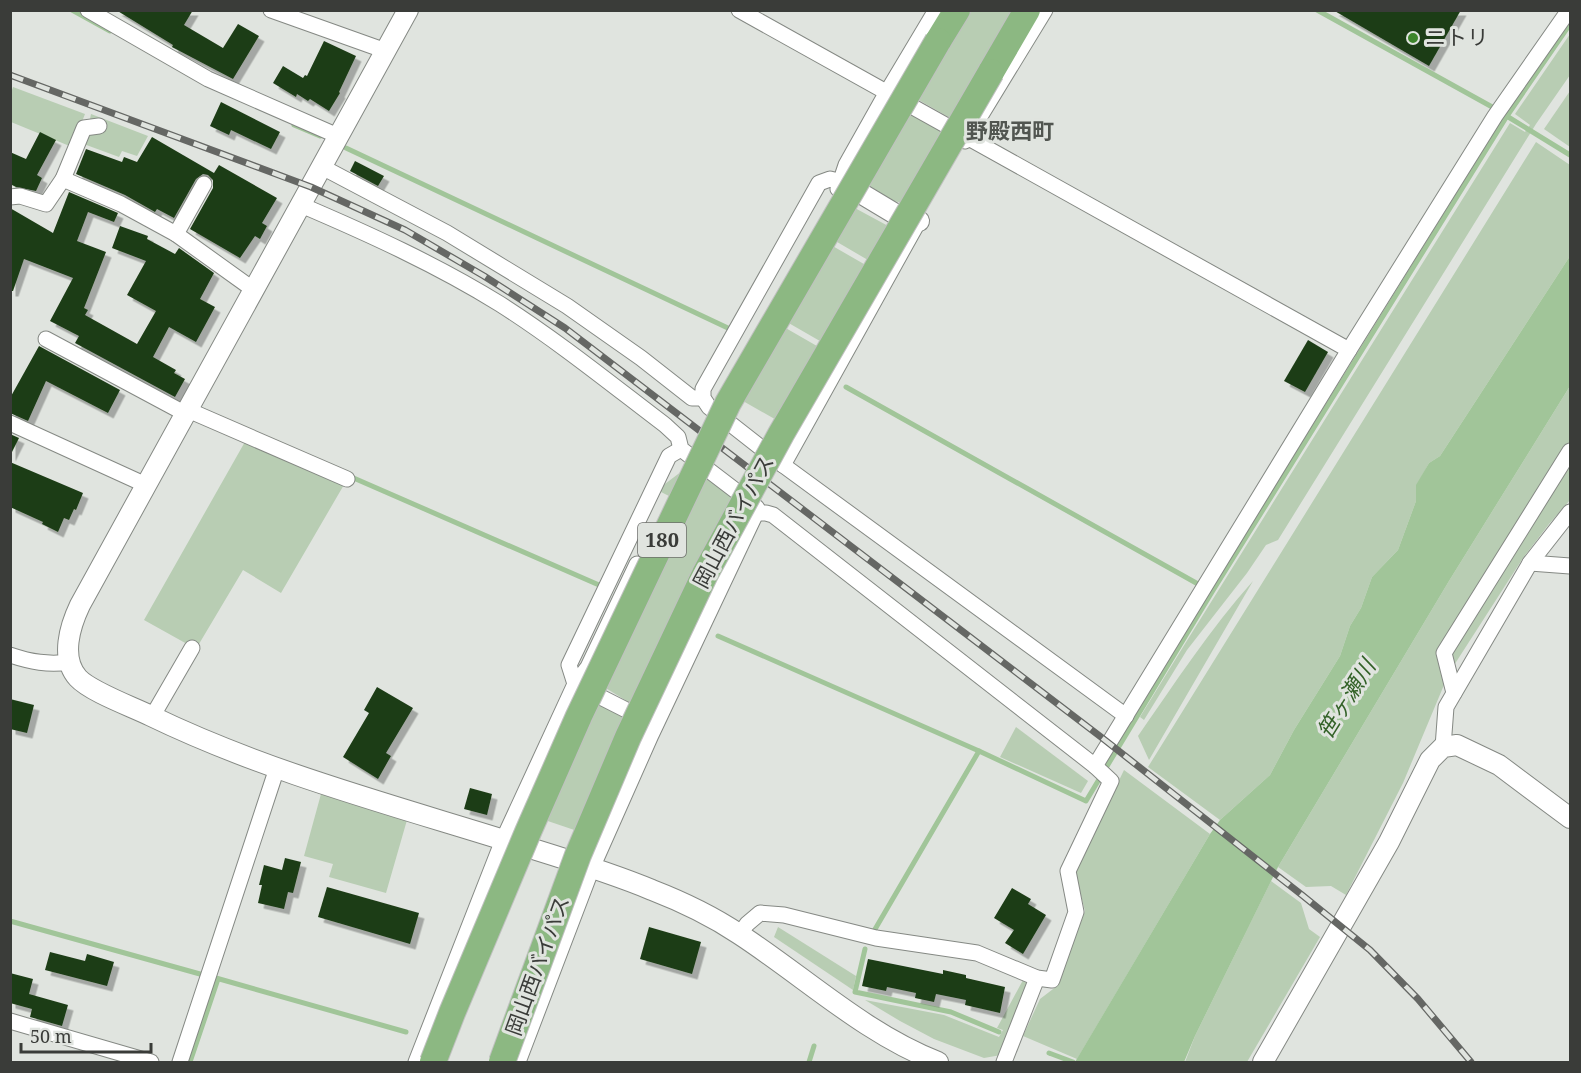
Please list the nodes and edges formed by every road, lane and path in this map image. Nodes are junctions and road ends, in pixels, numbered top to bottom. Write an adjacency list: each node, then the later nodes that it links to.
1 (88, 10): 13 (street)
2 (271, 10): 10 (street)
3 (408, 10): 10 (street)
4 (739, 10): 11 (street)
5 (936, 10): 11 (street)
6 (957, 10): 60 (highway, 180, bridge)
7 (1027, 10): 61 (highway, 岡山西バイパス / 180, bridge)
8 (1045, 10): 14 (street)
9 (1569, 10): 25 (street)
10 (386, 51): 13 (street)
11 (886, 93): 14 (street); 17 (street)
12 (99, 126): 16 (street)
13 (339, 136): 15 (street)
14 (968, 137): 21 (street); 25 (street)
15 (322, 167): 20 (street); 27 (street)
16 (63, 179): 19 (street); 22 (street)
17 (842, 182): 21 (street); 26 (street); 27 (street)
18 (204, 184): 22 (street)
19 (10, 196)
20 (301, 205): 23 (street); 30 (street)
21 (919, 221): 32 (street)
22 (176, 234): 23 (street)
23 (254, 290): 28 (street)
24 (46, 339): 28 (street)
25 (1349, 350): 45 (street)
26 (739, 362)
27 (703, 399): 32 (street)
28 (187, 412): 33 (street); 34 (street)
29 (10, 423): 34 (street)
30 (681, 449): 37 (street); 43 (street)
31 (1570, 451): 44 (street)
32 (783, 465): 45 (street)
33 (347, 479)
34 (146, 485): 42 (street)
35 (670, 498): 43 (street)
36 (1570, 512): 38 (street)
37 (756, 513): 47 (street); 50 (street)
38 (1530, 562): 39 (street); 44 (street)
39 (1570, 566)
40 (192, 648): 46 (street)
41 (10, 655): 42 (street)
42 (70, 662): 46 (street)
43 (575, 684): 47 (street); 52 (street)
44 (1454, 693): 48 (street)
45 (1126, 716): 50 (street)
46 (152, 717): 49 (street)
47 (651, 735): 53 (street)
48 (1443, 747): 51 (street); 65 (street)
49 (277, 768): 52 (street); 58 (street)
50 (1100, 771): 55 (street)
51 (1570, 818)
52 (504, 840): 53 (street); 59 (street)
53 (592, 868): 54 (street); 62 (street)
54 (740, 934): 55 (street); 63 (street)
55 (1037, 978): 64 (street)
56 (10, 1021): 57 (street)
57 (151, 1062)
58 (180, 1062)
59 (416, 1062)
60 (433, 1062)
61 (502, 1062)
62 (518, 1062)
63 (938, 1062)
64 (1004, 1062)
65 (1263, 1062)

